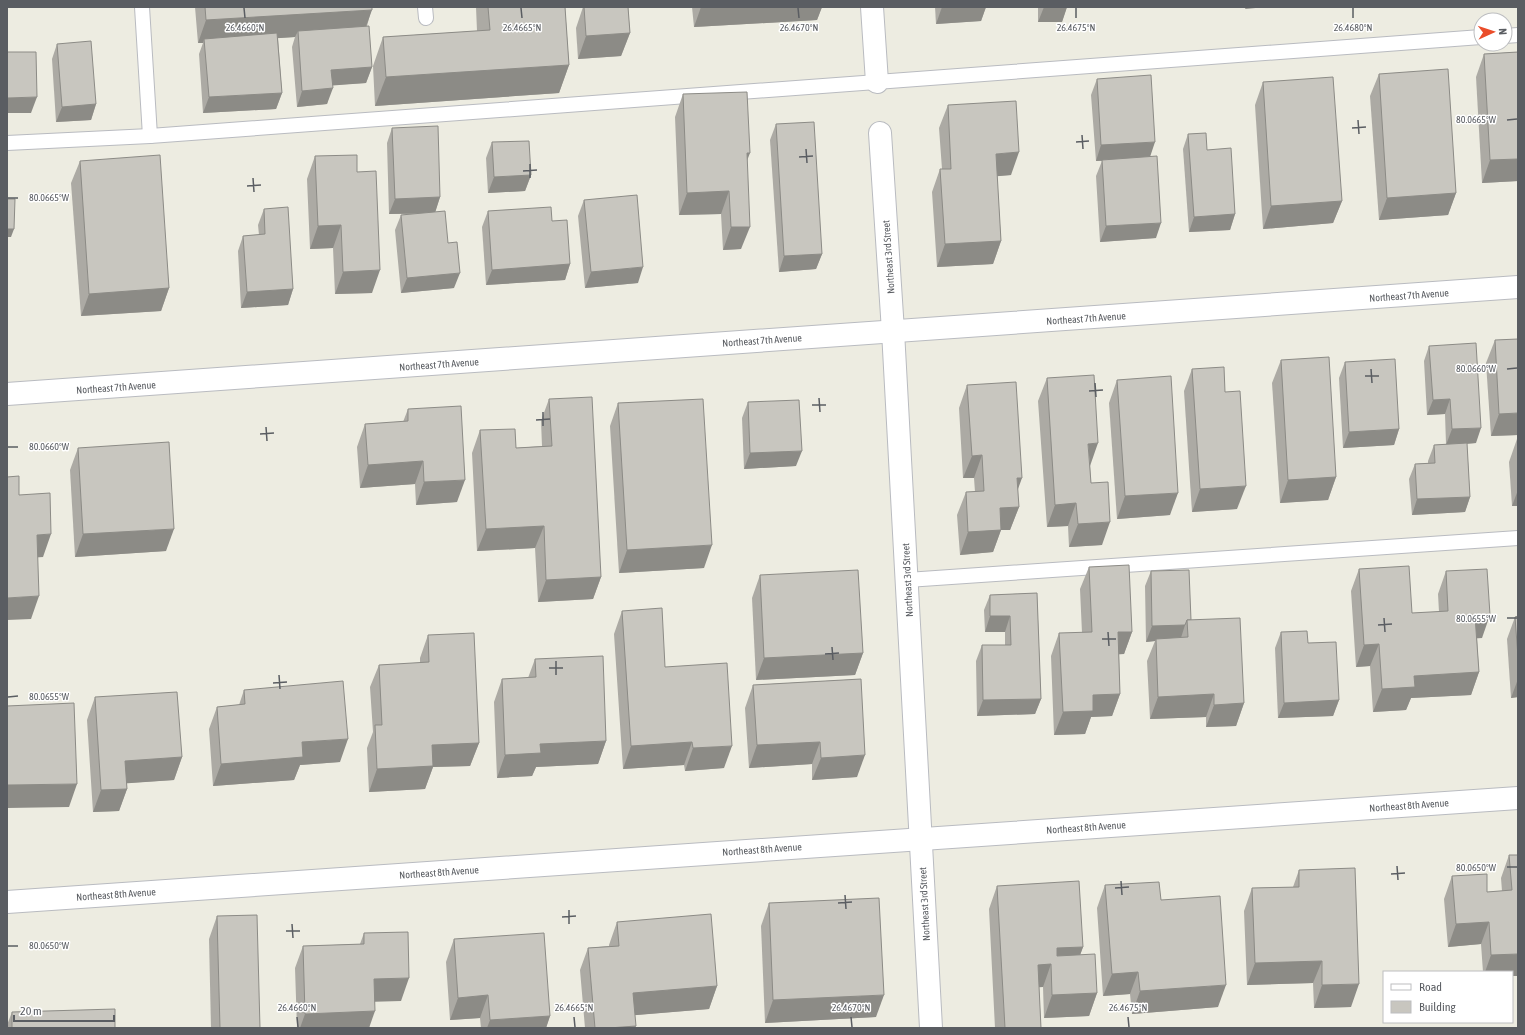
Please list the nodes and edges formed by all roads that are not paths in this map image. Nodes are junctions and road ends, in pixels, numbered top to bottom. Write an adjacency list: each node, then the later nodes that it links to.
1 (142, 7): 6 (lane)
2 (872, 7): 4 (street)
3 (1473, 38): 4 (lane)
4 (877, 82): 6 (lane)
5 (880, 133): 9 (street, Northeast 3rd Street)
6 (150, 136): 7 (lane)
7 (7, 143)
8 (1518, 287): 9 (street, Northeast 7th Avenue)
9 (893, 331): 10 (street, Northeast 7th Avenue); 12 (street, Northeast 3rd Street)
10 (7, 394)
11 (1518, 538): 12 (lane)
12 (907, 580): 14 (street, Northeast 3rd Street)
13 (1518, 798): 14 (street, Northeast 8th Avenue)
14 (921, 838): 15 (street, Northeast 8th Avenue); 16 (street, Northeast 3rd Street)
15 (7, 902)
16 (931, 1028)

